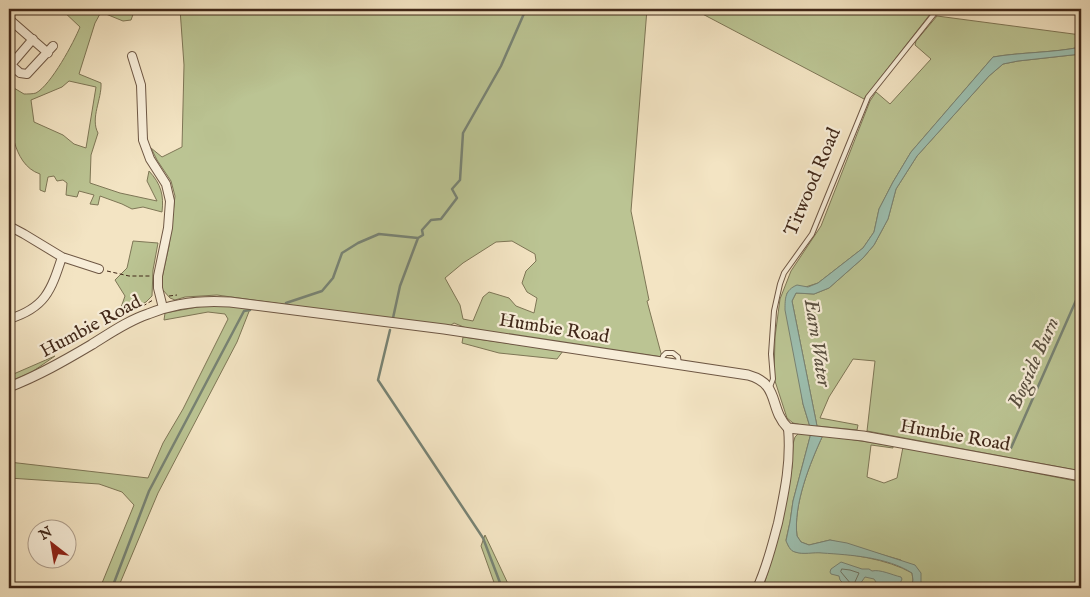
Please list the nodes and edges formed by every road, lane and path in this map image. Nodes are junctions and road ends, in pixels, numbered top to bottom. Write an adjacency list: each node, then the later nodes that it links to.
1 (938, 9): 13 (lane, Titwood Road)
2 (9, 19): 3 (street)
3 (32, 39): 5 (street); 5 (street)
4 (132, 56): 9 (street)
5 (10, 66)
6 (9, 226): 7 (street)
7 (62, 258): 8 (street); 11 (street)
8 (99, 269): 9 (path)
9 (158, 276): 10 (street)
10 (163, 308): 12 (street, Humbie Road); 13 (street, Humbie Road)
11 (9, 319)
12 (9, 387)
13 (770, 388): 14 (street)
14 (788, 428): 15 (street, Humbie Road); 16 (street)
15 (1081, 476)
16 (757, 588)

